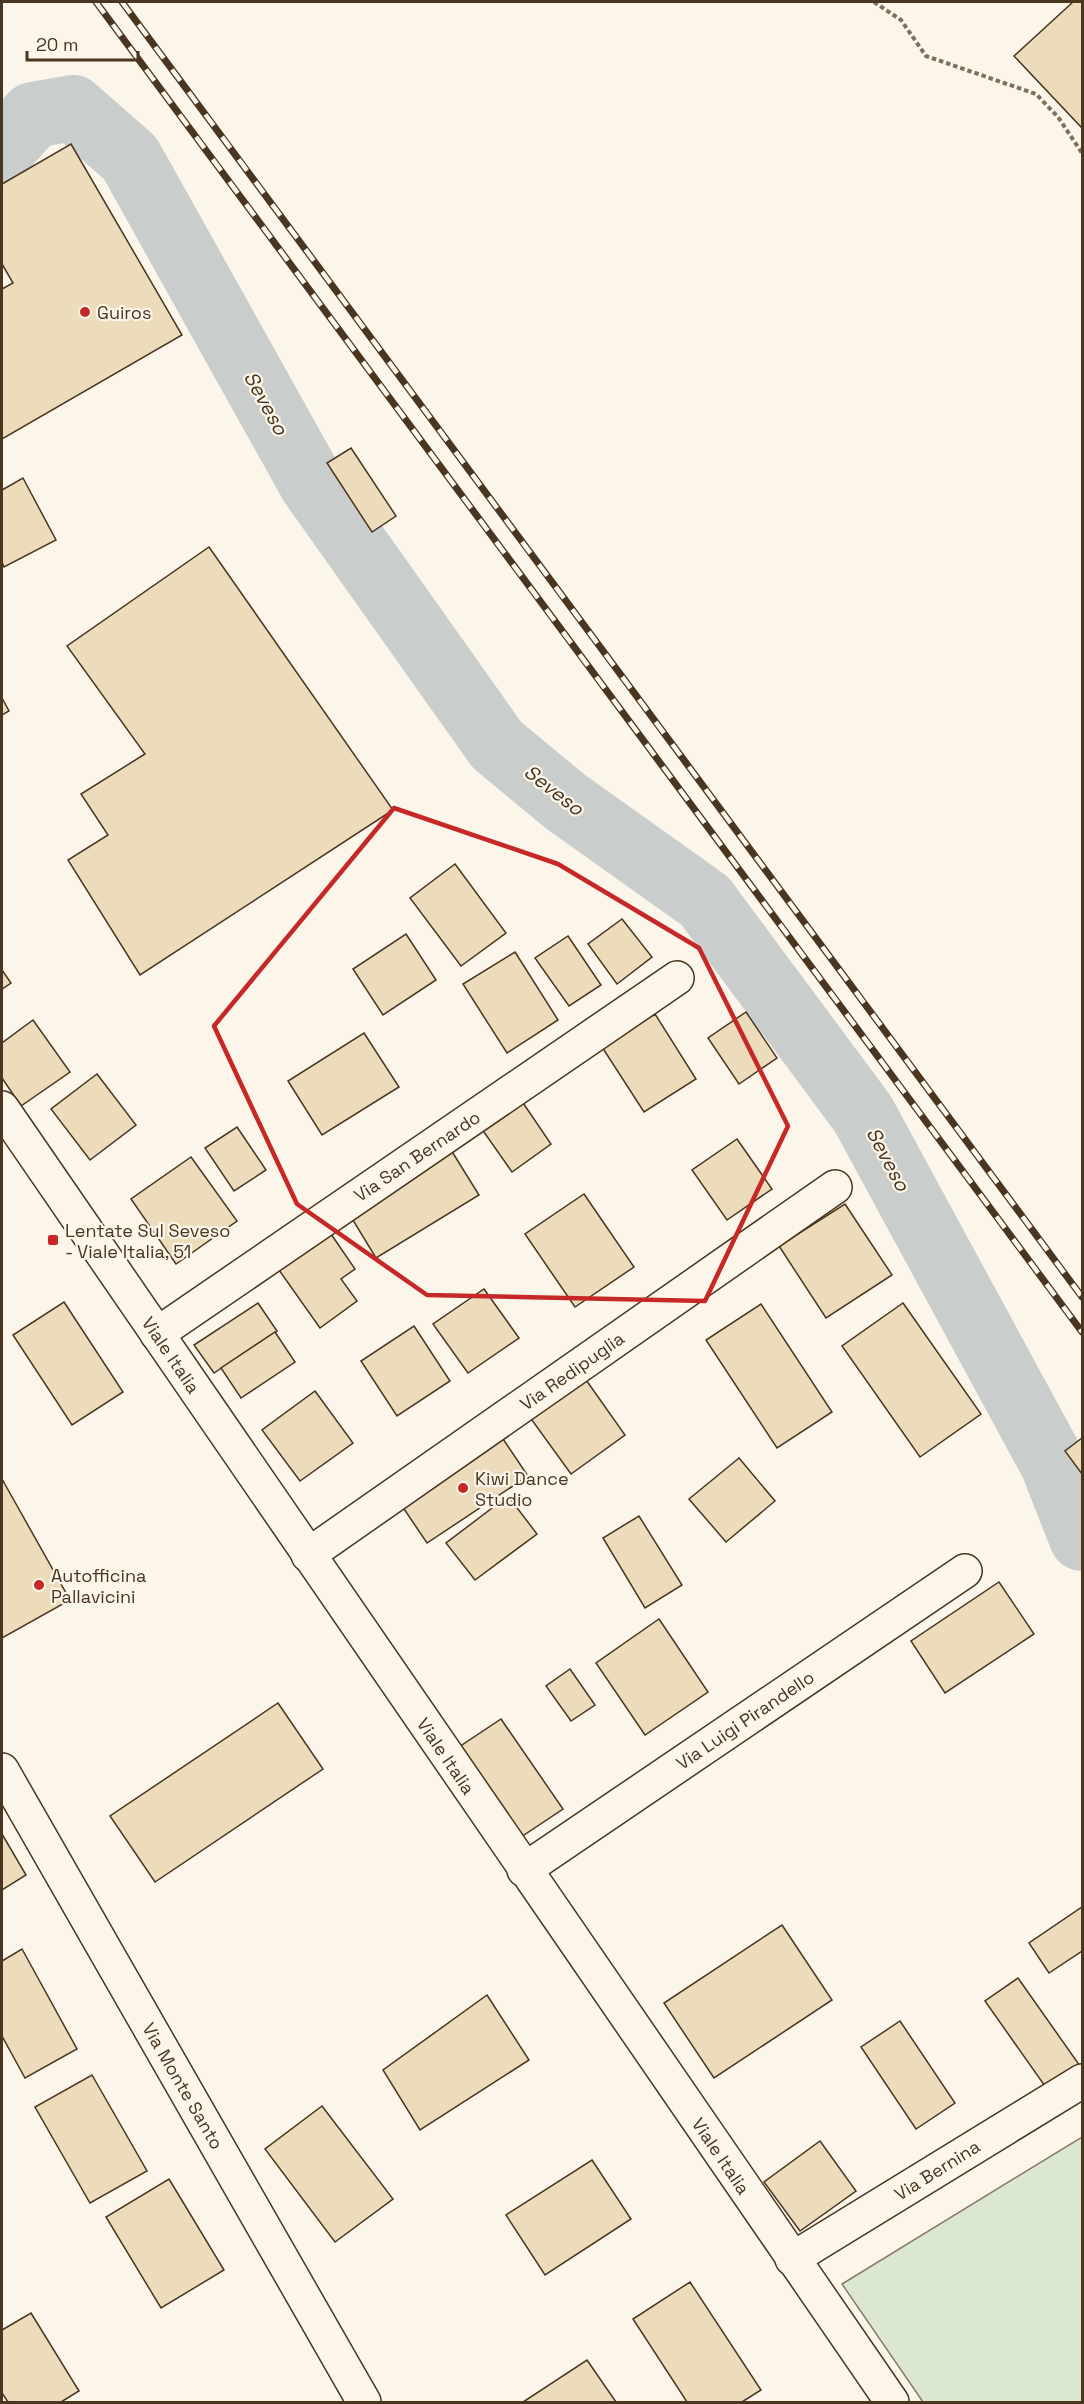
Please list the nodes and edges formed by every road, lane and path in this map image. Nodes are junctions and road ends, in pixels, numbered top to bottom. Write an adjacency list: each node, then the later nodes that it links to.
1 (874, 2): 2 (path)
2 (1083, 153)
3 (676, 978): 6 (street, Via San Bernardo)
4 (3, 1112): 6 (street, Viale Italia)
5 (835, 1186): 7 (street, Via Redipuglia)
6 (157, 1334): 7 (street, Viale Italia)
7 (308, 1555): 10 (street, Viale Italia)
8 (965, 1571): 10 (street, Via Luigi Pirandello)
9 (2, 1770): 13 (street, Via Monte Santo)
10 (524, 1869): 12 (street, Viale Italia)
11 (1083, 2081): 12 (street, Via Bernina)
12 (792, 2259): 14 (street, Viale Italia)
13 (364, 2403)
14 (892, 2403)

